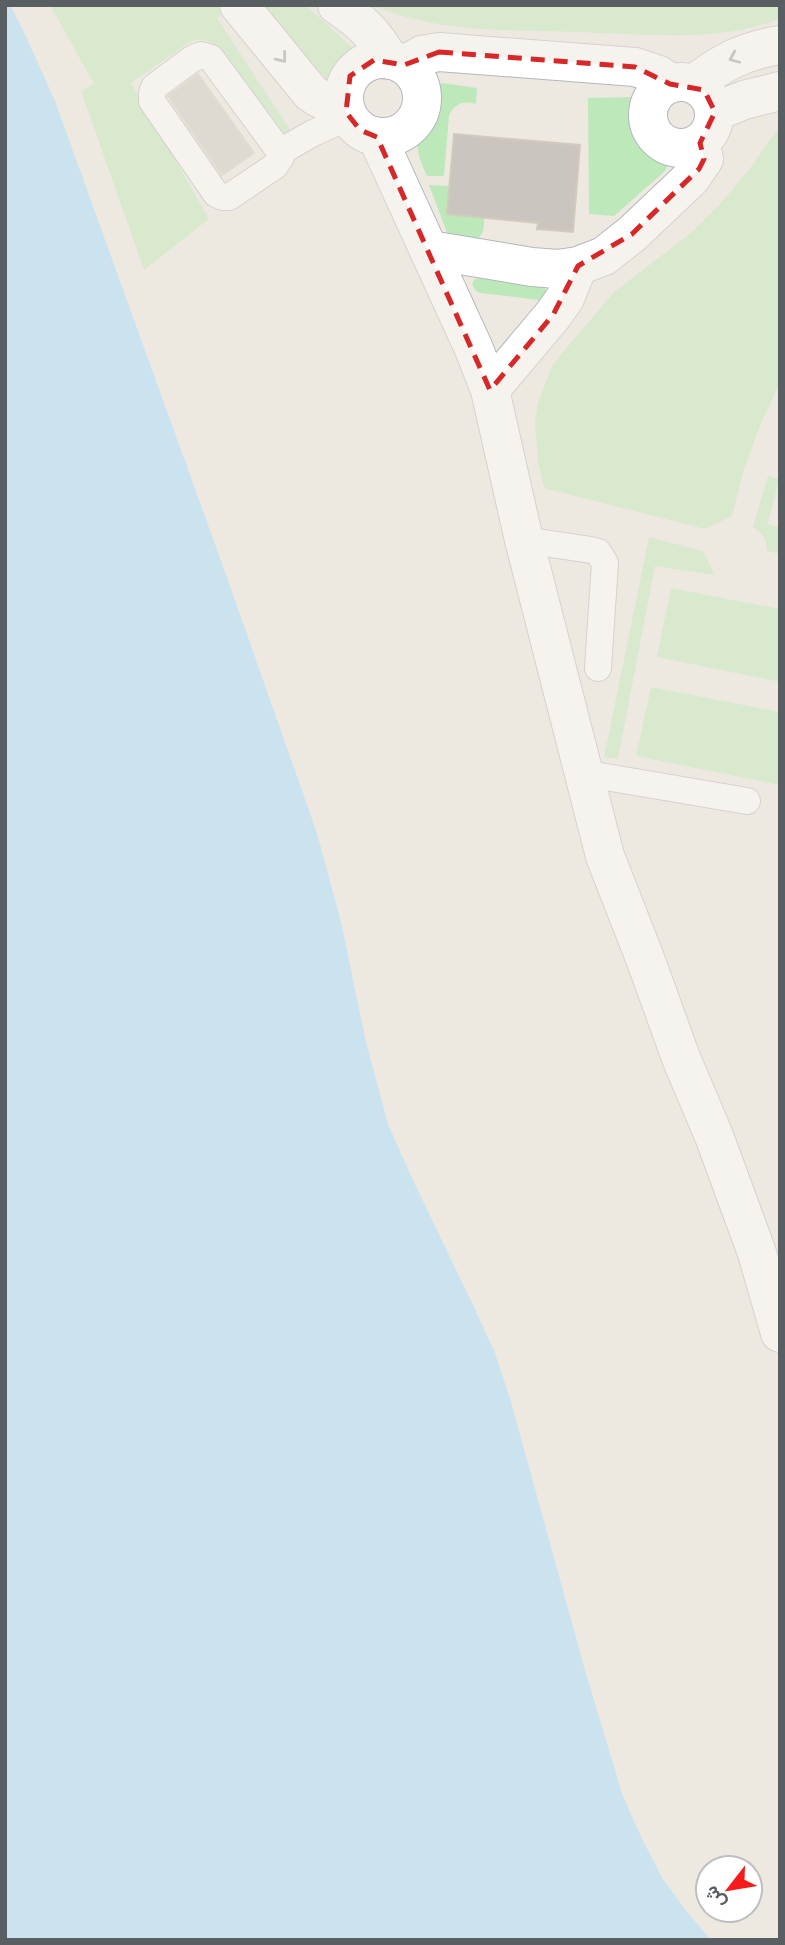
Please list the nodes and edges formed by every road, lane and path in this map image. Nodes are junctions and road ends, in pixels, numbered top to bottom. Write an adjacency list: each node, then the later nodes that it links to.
1 (239, 5): 7 (street, one-way to 7)
2 (337, 5): 4 (street)
3 (780, 45): 6 (street, one-way to 6)
4 (397, 63): 6 (street); 7 (street); 7 (street)
5 (780, 91): 6 (street)
6 (694, 106): 10 (street)
7 (357, 120): 8 (lane); 9 (street)
8 (280, 152): 8 (lane)
9 (430, 250): 10 (street); 11 (street)
10 (578, 266): 11 (street)
11 (490, 390): 12 (street)
12 (524, 540): 13 (lane); 14 (street)
13 (598, 668)
14 (582, 773): 15 (lane); 16 (street)
15 (747, 801)
16 (780, 1333)

